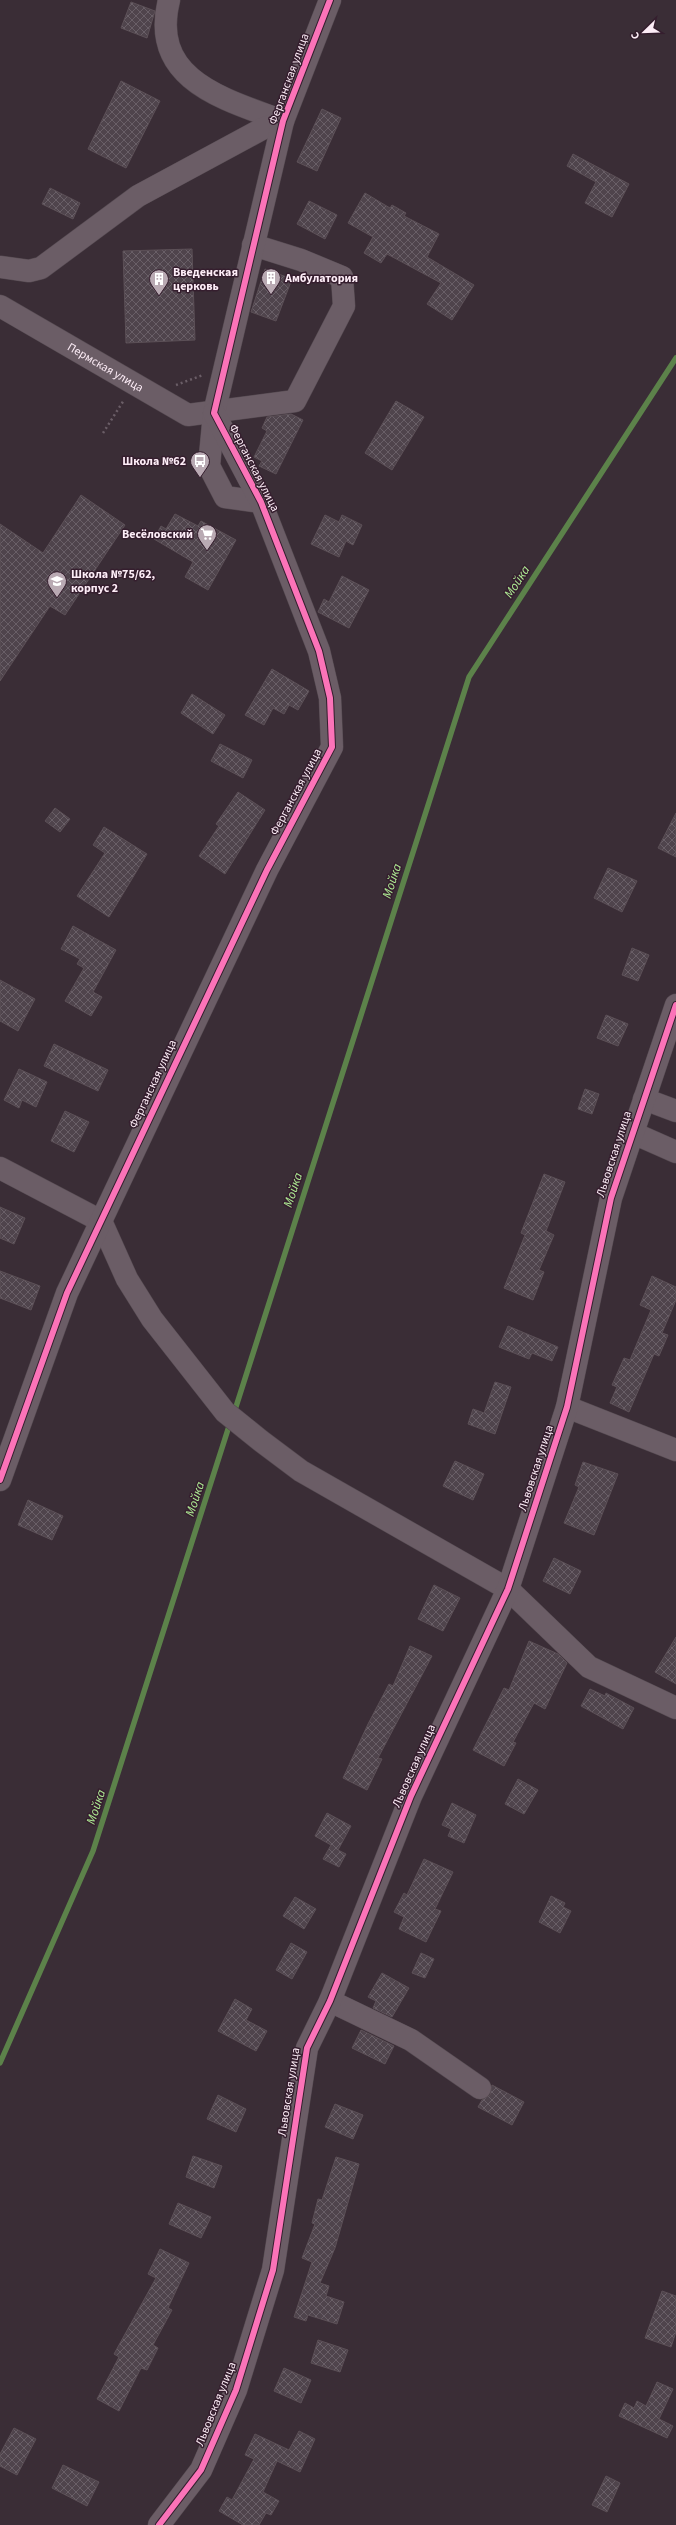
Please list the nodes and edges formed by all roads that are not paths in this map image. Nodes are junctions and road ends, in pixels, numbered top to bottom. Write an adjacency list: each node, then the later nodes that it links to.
1 (169, 0): 3 (street)
2 (330, 0): 3 (street, Ферганская улица)
3 (283, 121): 4 (street, Ферганская улица); 5 (street)
4 (253, 245): 7 (street, Ферганская улица); 7 (street, Пермская улица)
5 (0, 267)
6 (0, 306): 7 (street, Пермская улица)
7 (214, 413): 8 (street, Ферганская улица); 8 (street)
8 (261, 502): 15 (street, Ферганская улица)
9 (676, 1005): 10 (street, Львовская улица)
10 (644, 1099): 11 (street); 12 (street, Львовская улица)
11 (676, 1110)
12 (633, 1133): 13 (street); 16 (street, Львовская улица)
13 (676, 1152)
14 (0, 1168): 15 (street)
15 (101, 1221): 18 (street, Ферганская улица); 19 (street)
16 (567, 1407): 17 (street); 19 (street, Львовская улица)
17 (676, 1450)
18 (0, 1480)
19 (508, 1589): 20 (street); 21 (street, Львовская улица)
20 (676, 1708)
21 (330, 2001): 22 (street); 23 (street, Львовская улица)
22 (480, 2088)
23 (159, 2525)

